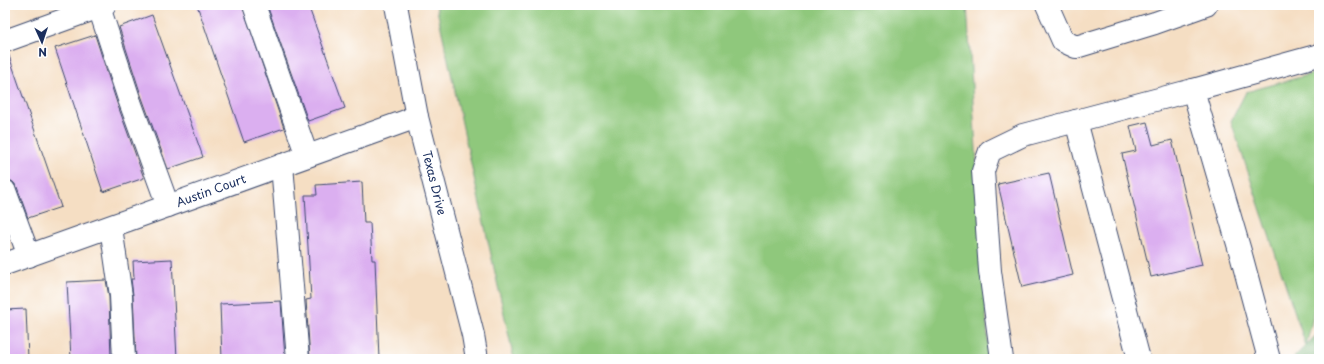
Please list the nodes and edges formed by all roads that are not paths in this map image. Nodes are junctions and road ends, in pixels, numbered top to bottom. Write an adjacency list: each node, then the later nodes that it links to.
1 (254, 5): 11 (street)
2 (396, 5): 9 (street, Texas Drive)
3 (1047, 5): 4 (street)
4 (1206, 5)
5 (102, 6): 6 (street); 14 (street)
6 (5, 41)
7 (1319, 55): 8 (street)
8 (1193, 90): 10 (street); 23 (street)
9 (417, 117): 11 (street, Austin Court); 20 (street, Texas Drive)
10 (1076, 121): 21 (street); 22 (street)
11 (307, 156): 12 (street, Austin Court)
12 (282, 165): 14 (street, Austin Court); 19 (street)
13 (5, 190): 16 (street)
14 (168, 206): 15 (street, Austin Court)
15 (111, 227): 16 (street, Austin Court); 18 (street)
16 (29, 256): 17 (street, Austin Court)
17 (5, 264)
18 (124, 359)
19 (298, 359)
20 (477, 359)
21 (1002, 359)
22 (1139, 359)
23 (1269, 359)

